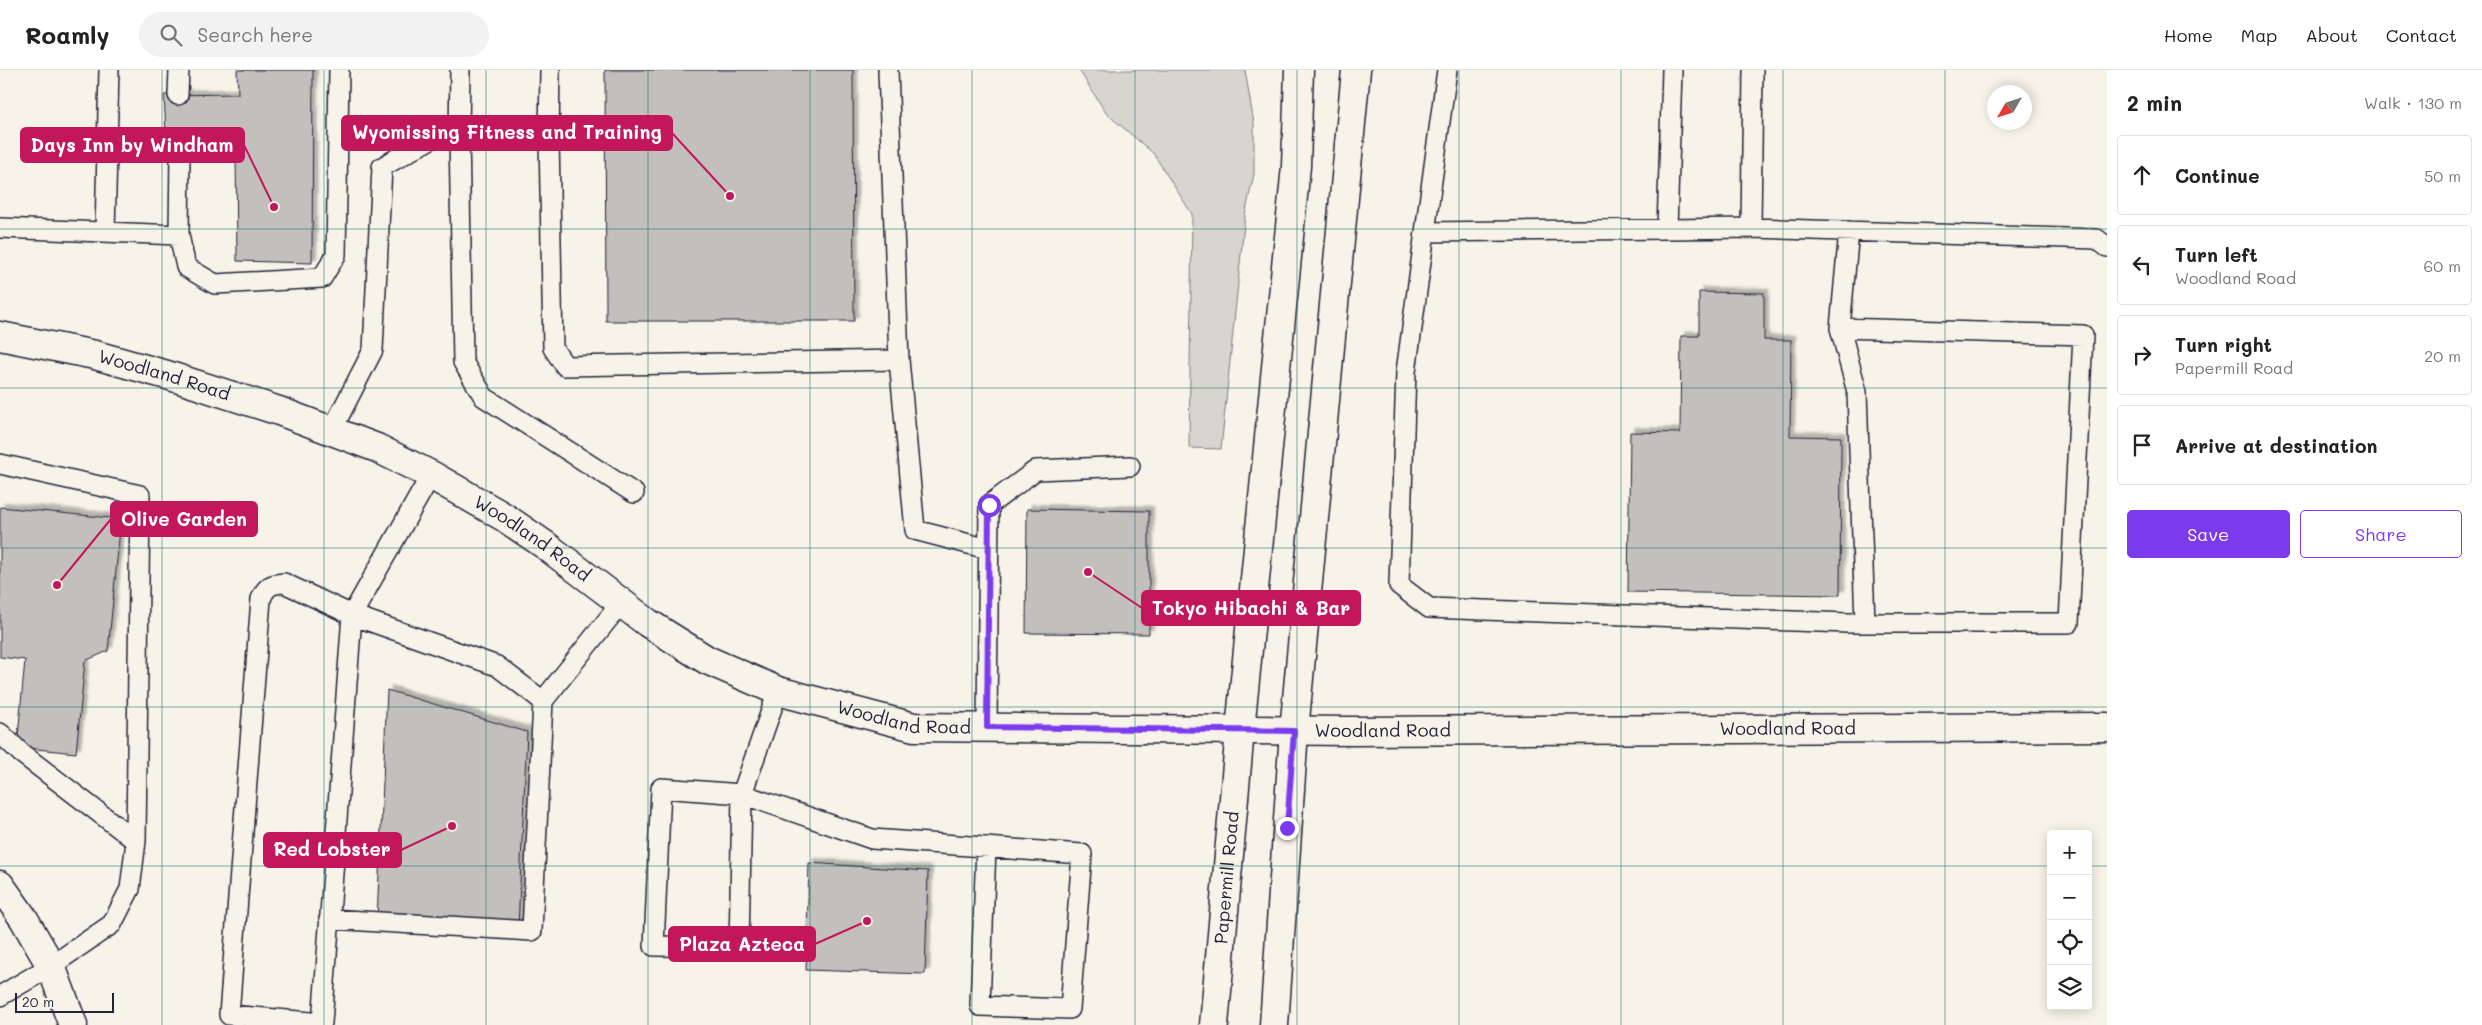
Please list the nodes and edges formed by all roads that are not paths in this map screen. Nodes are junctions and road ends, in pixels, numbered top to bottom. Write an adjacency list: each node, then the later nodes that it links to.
1 (109, 70): 20 (lane)
2 (179, 70): 12 (lane)
3 (339, 70): 22 (lane)
4 (460, 70): 13 (lane)
5 (550, 70): 14 (lane)
6 (888, 70): 26 (lane)
7 (1298, 70): 40 (main road, Papermill Road)
8 (1356, 70): 41 (main road)
9 (1448, 70): 21 (lane)
10 (1672, 70): 18 (lane)
11 (1753, 70): 17 (lane)
12 (178, 95)
13 (459, 133): 14 (lane); 27 (lane); 31 (lane)
14 (549, 138): 26 (lane)
15 (180, 153): 22 (lane)
16 (0, 228): 20 (lane)
17 (1751, 228): 18 (lane); 19 (lane)
18 (1667, 229): 21 (lane)
19 (1849, 231): 23 (lane); 24 (lane)
20 (105, 232): 22 (lane)
21 (1425, 232): 35 (lane)
22 (179, 235)
23 (2107, 247)
24 (1840, 328): 35 (lane); 35 (lane)
25 (0, 336): 27 (main road, Woodland Road)
26 (899, 360): 32 (lane)
27 (332, 430): 30 (main road, Woodland Road)
28 (0, 464): 44 (lane)
29 (1130, 466): 32 (lane)
30 (431, 475): 33 (main road, Woodland Road); 34 (lane)
31 (634, 493)
32 (988, 549): 38 (lane)
33 (621, 603): 36 (main road, Woodland Road); 37 (lane)
34 (352, 615): 37 (lane); 47 (lane); 47 (lane)
35 (1865, 623)
36 (778, 691): 38 (main road, Woodland Road); 43 (lane)
37 (544, 700): 47 (lane)
38 (987, 727): 40 (main road, Woodland Road)
39 (2107, 727): 41 (main road, Woodland Road)
40 (1240, 730): 41 (main road, Woodland Road); 51 (main road, Papermill Road)
41 (1294, 731): 52 (main road)
42 (0, 733): 44 (lane)
43 (742, 794): 43 (lane); 45 (lane)
44 (136, 841): 48 (lane)
45 (986, 847): 45 (lane)
46 (0, 885): 48 (main road)
47 (329, 919)
48 (51, 966): 49 (lane); 50 (main road)
49 (0, 996)
50 (73, 1025)
51 (1214, 1025)
52 (1274, 1025)

